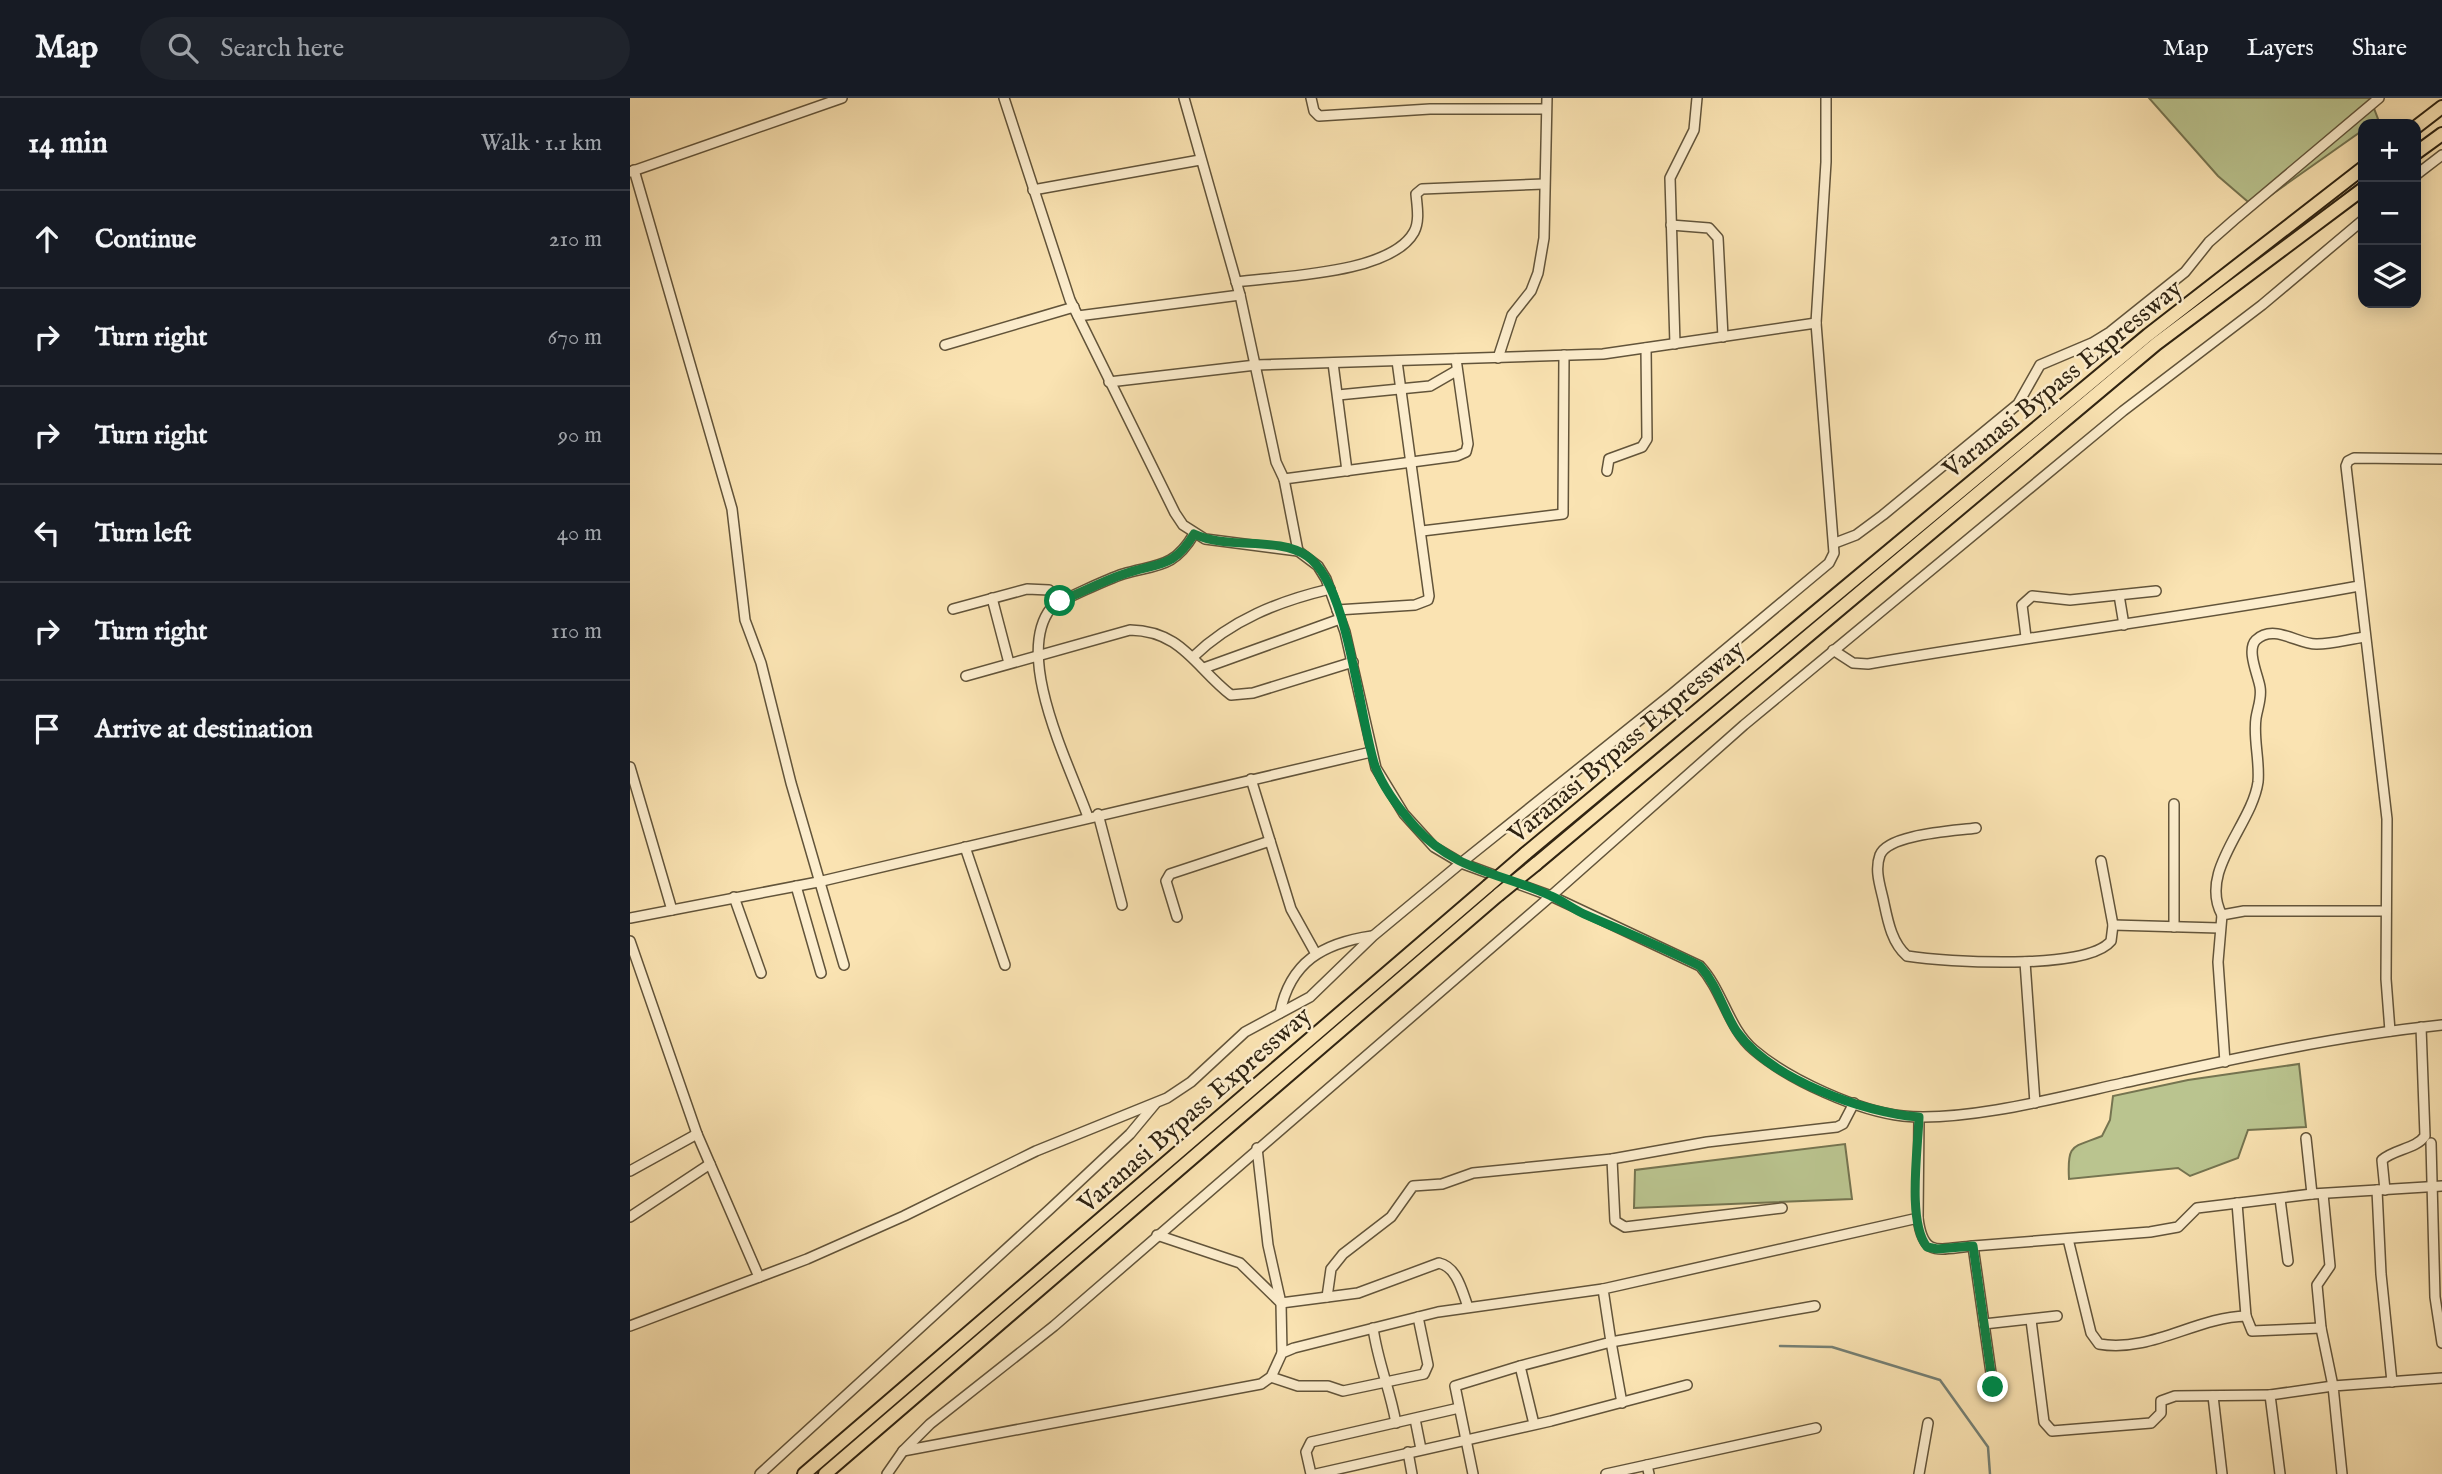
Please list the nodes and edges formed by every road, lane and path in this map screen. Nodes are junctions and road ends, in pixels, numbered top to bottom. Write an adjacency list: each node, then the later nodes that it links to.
1 (842, 98): 16 (street)
2 (1004, 98): 20 (street)
3 (1184, 98): 15 (street)
4 (1311, 98): 10 (street)
5 (1547, 98): 10 (street)
6 (1697, 98): 23 (street)
7 (1826, 98): 27 (street)
8 (2379, 98): 49 (street)
9 (2442, 107): 11 (highway)
10 (1546, 109): 19 (street)
11 (2421, 124)
12 (2442, 134): 13 (highway)
13 (2421, 149)
14 (2442, 155): 17 (street)
15 (1200, 160): 20 (street); 24 (street)
16 (632, 171): 79 (street)
17 (2421, 171)
18 (2358, 172): 81 (highway, Varanasi Bypass Expressway, bridge)
19 (1544, 184): 24 (street); 33 (street)
20 (1033, 190): 26 (street)
21 (2358, 193): 81 (highway, Varanasi Bypass Expressway, bridge)
22 (2358, 224): 62 (street)
23 (1671, 225): 28 (street); 29 (street)
24 (1236, 282): 25 (street)
25 (1240, 295): 26 (street); 37 (street)
26 (1076, 312): 30 (street); 39 (street)
27 (1816, 323): 28 (street); 49 (street)
28 (1723, 337): 29 (street)
29 (1675, 344): 31 (street)
30 (945, 345)
31 (1646, 348): 32 (street); 45 (street)
32 (1564, 355): 33 (street); 47 (street)
33 (1498, 358): 34 (street)
34 (1456, 359): 35 (street); 38 (street)
35 (1397, 361): 36 (street); 40 (street)
36 (1334, 363): 37 (street); 41 (street)
37 (1256, 365): 39 (street); 46 (street)
38 (1456, 371): 40 (street); 43 (street)
39 (1109, 382): 48 (street)
40 (1401, 388): 41 (street); 43 (street)
41 (1338, 395): 44 (street)
42 (2442, 458): 51 (street)
43 (1413, 463): 44 (street); 47 (street)
44 (1347, 471): 46 (street)
45 (1607, 471)
46 (1284, 479): 50 (street)
47 (1422, 531): 58 (street)
48 (1194, 534): 50 (street); 56 (street)
49 (1835, 543): 78 (street)
50 (1298, 551): 52 (street)
51 (2359, 586): 59 (street); 60 (street)
52 (1330, 589): 58 (street); 64 (street)
53 (2156, 591): 54 (street)
54 (2119, 595): 59 (street); 61 (street)
55 (992, 598): 56 (street); 57 (street); 66 (street)
56 (1060, 601): 63 (street)
57 (953, 609)
58 (1338, 614): 65 (street); 67 (street)
59 (2124, 625): 61 (street)
60 (2365, 636): 86 (street); 87 (street)
61 (2026, 637): 62 (street)
62 (1833, 650): 82 (street)
63 (1037, 655): 64 (street); 66 (street); 73 (street)
64 (1193, 657): 67 (street)
65 (1353, 662): 67 (street); 69 (street)
66 (1009, 663): 68 (street)
67 (1204, 668)
68 (966, 676)
69 (1371, 752): 71 (street); 78 (street)
70 (630, 767): 85 (street)
71 (1251, 779): 73 (street); 75 (street)
72 (2174, 804): 91 (street)
73 (1093, 816): 76 (street); 84 (street)
74 (1976, 828): 96 (street)
75 (1270, 841): 88 (street); 95 (street)
76 (965, 847): 79 (street); 98 (street)
77 (2101, 860): 90 (street)
78 (1461, 863): 82 (street); 93 (street)
79 (818, 882): 80 (street); 97 (street)
80 (796, 886): 83 (street); 100 (street)
81 (1493, 891): 158 (highway, Varanasi Bypass Expressway); 161 (highway, Varanasi Bypass Expressway)
82 (1552, 896): 108 (street); 113 (street)
83 (734, 897): 85 (street); 99 (street)
84 (1122, 905)
85 (671, 910): 89 (street)
86 (2386, 911): 87 (street); 104 (street)
87 (2222, 915): 92 (street)
88 (1177, 917)
89 (630, 918)
90 (2113, 925): 91 (street); 96 (street)
91 (2174, 927): 92 (street)
92 (2219, 928): 105 (street)
93 (1373, 936): 95 (street); 101 (street)
94 (630, 941): 110 (street)
95 (1316, 954): 101 (street)
96 (2025, 962): 107 (street)
97 (844, 965)
98 (1005, 965)
99 (761, 973)
100 (821, 973)
101 (1280, 1013): 106 (street)
102 (2442, 1025): 103 (street)
103 (2421, 1027): 104 (street); 119 (street)
104 (2390, 1031): 105 (street)
105 (2225, 1062): 107 (street)
106 (1156, 1102): 131 (street); 172 (street)
107 (2035, 1102): 109 (street)
108 (1856, 1104): 109 (street); 114 (street)
109 (1919, 1117): 126 (street)
110 (697, 1134): 115 (street); 116 (street)
111 (2306, 1138): 120 (street)
112 (2431, 1143): 117 (street)
113 (1257, 1148): 127 (street); 134 (street)
114 (1612, 1159): 124 (street); 133 (street)
115 (710, 1164): 125 (street); 131 (street)
116 (630, 1171)
117 (2430, 1186): 118 (street); 119 (street); 146 (street)
118 (2442, 1186)
119 (2381, 1190): 121 (street); 151 (street)
120 (2312, 1194): 121 (street); 122 (street)
121 (2323, 1194): 144 (street)
122 (2280, 1199): 123 (street); 130 (street)
123 (2237, 1203): 128 (street); 138 (street)
124 (1782, 1208)
125 (630, 1217)
126 (1917, 1218): 129 (street); 132 (street)
127 (1157, 1235): 134 (street); 169 (street)
128 (2068, 1239): 129 (street); 138 (street)
129 (1973, 1246): 141 (street)
130 (2288, 1261)
131 (758, 1277): 142 (street)
132 (1603, 1289): 136 (street); 145 (street)
133 (1327, 1297): 134 (street); 136 (street)
134 (1281, 1303): 147 (street)
135 (1815, 1306): 145 (street)
136 (1468, 1307): 139 (street)
137 (2057, 1316): 140 (street)
138 (2245, 1316): 144 (street)
139 (1418, 1317): 143 (street); 152 (street)
140 (2031, 1320): 141 (street); 157 (street)
141 (1984, 1324): 155 (street)
142 (630, 1326)
143 (1373, 1328): 147 (street); 152 (street)
144 (2321, 1328): 154 (street)
145 (1611, 1342): 148 (street); 159 (street)
146 (2442, 1343)
147 (1283, 1353): 149 (street)
148 (1520, 1366): 160 (street); 165 (street)
149 (1271, 1377): 152 (street); 169 (street)
150 (2442, 1378): 151 (street)
151 (2392, 1382): 154 (street)
152 (1386, 1383): 163 (street)
153 (1687, 1385): 159 (street)
154 (2333, 1386): 156 (street); 183 (street)
155 (1993, 1387)
156 (2270, 1395): 157 (street); 182 (street)
157 (2213, 1396): 181 (street)
158 (889, 1401): 161 (highway); 173 (highway, Varanasi Bypass Expressway)
159 (1622, 1403): 165 (street)
160 (1459, 1408): 162 (street); 167 (street)
161 (898, 1411): 174 (highway, Varanasi Bypass Expressway)
162 (1415, 1419): 163 (street); 168 (street)
163 (1396, 1423): 176 (street)
164 (1928, 1423): 180 (street)
165 (1534, 1424): 167 (street)
166 (1816, 1427): 171 (street)
167 (1468, 1440): 168 (street); 178 (street)
168 (1421, 1449): 170 (street)
169 (903, 1451): 175 (street)
170 (1408, 1452): 176 (street); 177 (street)
171 (1648, 1469): 179 (street)
172 (760, 1474)
173 (804, 1474)
174 (825, 1474)
175 (887, 1474)
176 (1314, 1474)
177 (1412, 1474)
178 (1473, 1474)
179 (1606, 1474)
180 (1919, 1474)
181 (2222, 1474)
182 (2280, 1474)
183 (2342, 1474)

